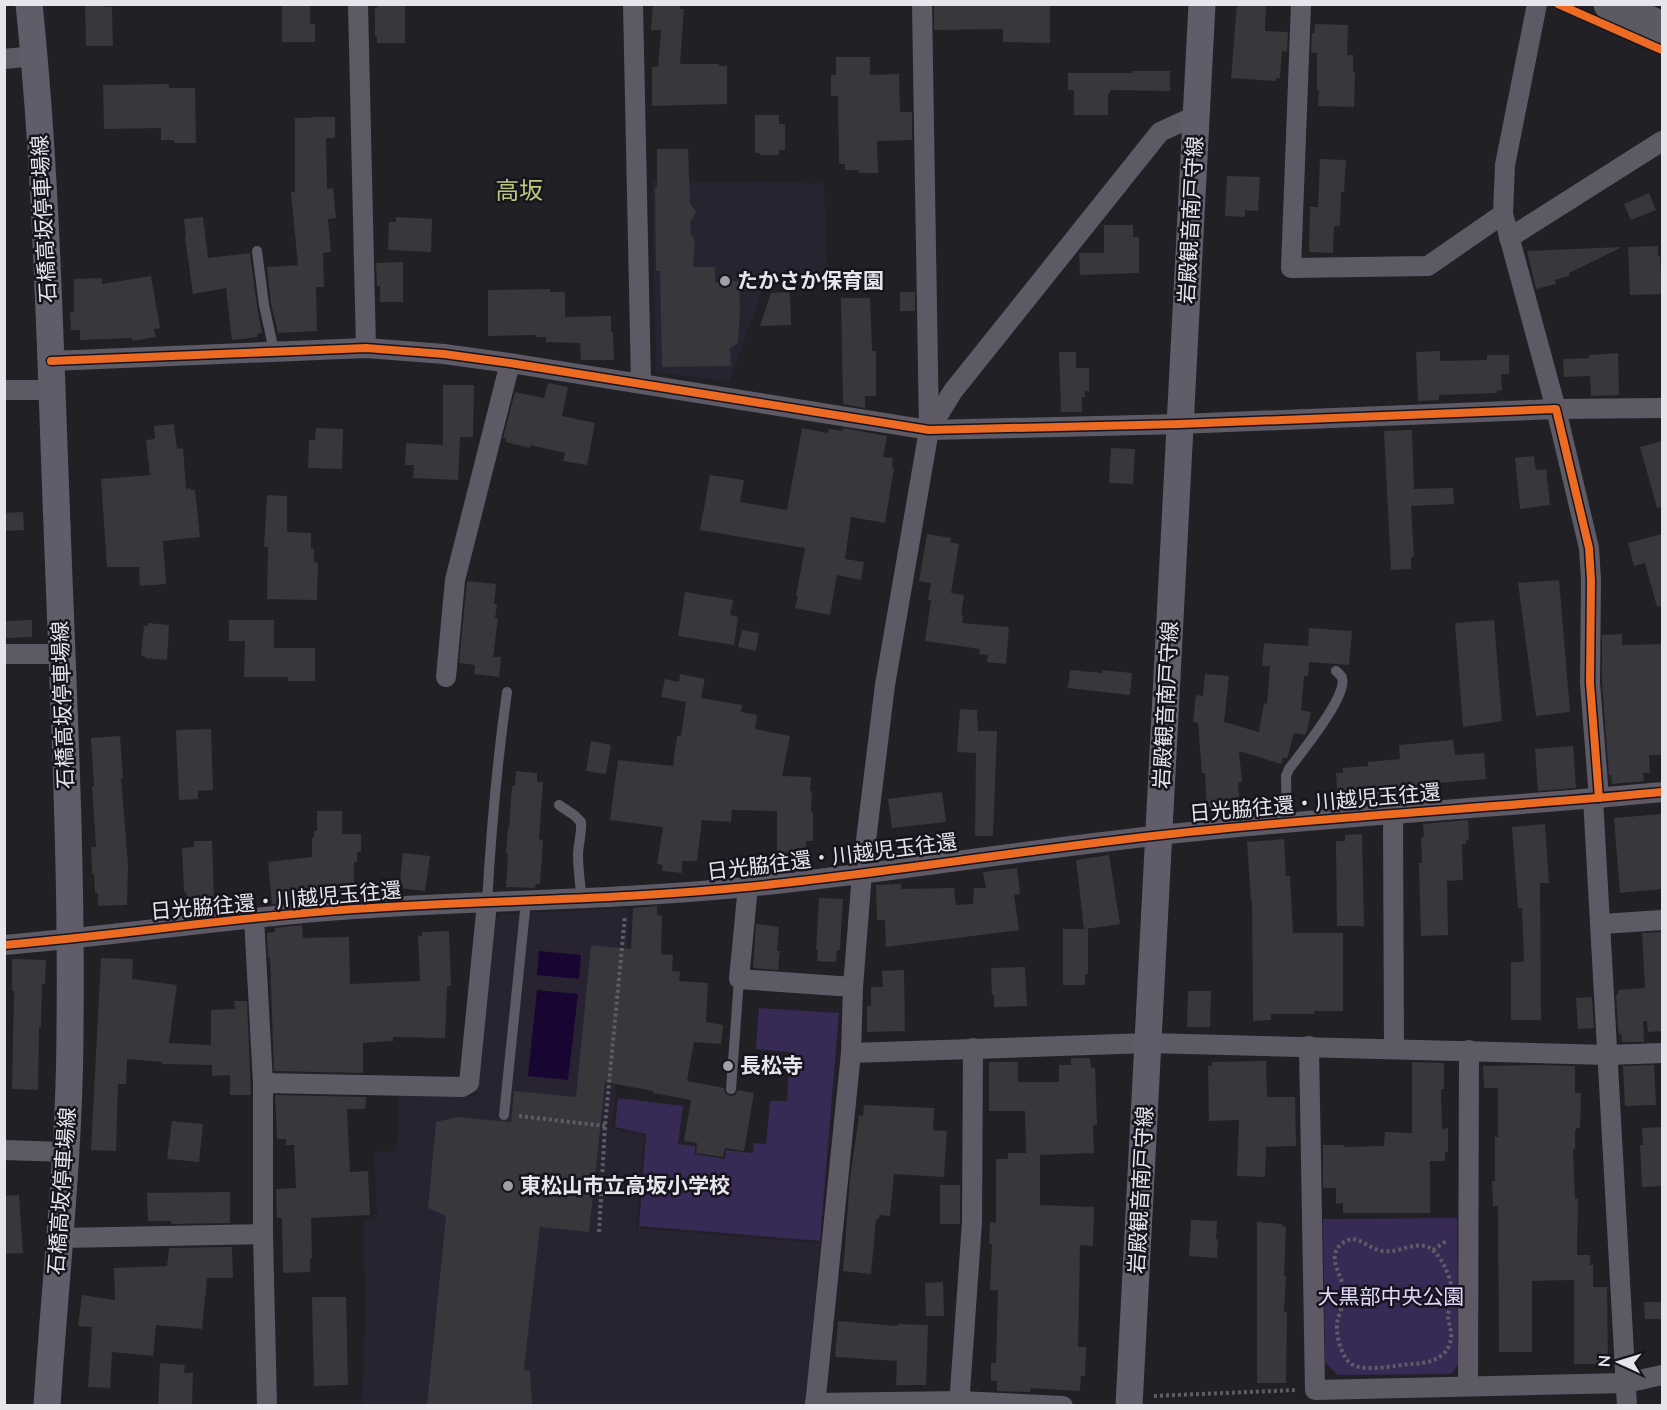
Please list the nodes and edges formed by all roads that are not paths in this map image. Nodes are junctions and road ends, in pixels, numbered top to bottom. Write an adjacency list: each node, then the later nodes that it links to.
1 (29, 4): 10 (main road, 石橋高坂停車場線)
2 (358, 4): 17 (street)
3 (633, 4): 21 (street)
4 (922, 4): 27 (street)
5 (1202, 4): 12 (main road, 岩殿観音南戸守線)
6 (1301, 4): 14 (street)
7 (1537, 4): 14 (street)
8 (1610, 4): 9 (highway)
9 (1662, 28)
10 (34, 56): 11 (street); 19 (main road, 石橋高坂停車場線)
11 (4, 59)
12 (1197, 115): 26 (main road, 岩殿観音南戸守線); 27 (street)
13 (1662, 141): 15 (street)
14 (1503, 214): 15 (street)
15 (1509, 238): 25 (street)
16 (257, 251): 18 (lane)
17 (366, 348): 18 (street); 20 (street)
18 (274, 351): 19 (street)
19 (51, 361): 23 (main road, 石橋高坂停車場線)
20 (510, 363): 21 (street); 31 (street)
21 (641, 383): 27 (street)
22 (4, 390): 23 (street)
23 (52, 390): 29 (main road, 石橋高坂停車場線)
24 (1662, 408): 25 (street)
25 (1556, 409): 26 (street); 34 (street)
26 (1180, 424): 27 (street); 38 (main road, 岩殿観音南戸守線)
27 (929, 430): 39 (street)
28 (4, 654): 29 (street)
29 (61, 654): 47 (main road, 石橋高坂停車場線)
30 (1336, 671): 37 (lane)
31 (446, 677)
32 (507, 692): 43 (lane)
33 (1662, 792): 34 (street, 日光脇往還・川越児玉往還)
34 (1596, 798): 36 (street, 日光脇往還・川越児玉往還); 46 (street)
35 (559, 805): 41 (lane)
36 (1393, 814): 37 (street, 日光脇往還・川越児玉往還); 54 (street)
37 (1287, 822): 38 (street, 日光脇往還・川越児玉往還)
38 (1160, 835): 39 (street, 日光脇往還・川越児玉往還); 51 (main road, 岩殿観音南戸守線)
39 (862, 873): 40 (street, 日光脇往還・川越児玉往還); 50 (street)
40 (748, 886): 41 (street, 日光脇往還・川越児玉往還); 49 (street)
41 (582, 899): 42 (street, 日光脇往還・川越児玉往還)
42 (526, 901): 43 (street, 日光脇往還・川越児玉往還); 61 (lane)
43 (487, 903): 44 (street, 日光脇往還・川越児玉往還); 59 (street)
44 (254, 918): 47 (street, 日光脇往還・川越児玉往還); 59 (street)
45 (1662, 920): 46 (street)
46 (1602, 924): 58 (street)
47 (69, 940): 48 (street, 日光脇往還・川越児玉往還); 63 (main road, 石橋高坂停車場線)
48 (4, 945)
49 (739, 979): 50 (street); 60 (lane)
50 (853, 987): 56 (street)
51 (1149, 1043): 52 (street); 53 (street); 69 (main road, 岩殿観音南戸守線)
52 (1309, 1046): 54 (street); 68 (street)
53 (973, 1048): 56 (street); 70 (street)
54 (1394, 1049): 55 (street)
55 (1469, 1050): 58 (street); 68 (street)
56 (851, 1053): 71 (street)
57 (1662, 1053): 58 (street)
58 (1608, 1054): 67 (street)
59 (263, 1083): 64 (street)
60 (731, 1089)
61 (504, 1115)
62 (4, 1150): 63 (street)
63 (66, 1152): 65 (main road, 石橋高坂停車場線)
64 (263, 1234): 65 (street); 73 (street)
65 (60, 1238): 72 (main road, 石橋高坂停車場線)
66 (1662, 1376): 67 (street)
67 (1626, 1383): 68 (street); 75 (street)
68 (1468, 1386)
69 (1141, 1401)
70 (959, 1403): 71 (street); 74 (street)
71 (815, 1404)
72 (47, 1406)
73 (267, 1406)
74 (1063, 1406)
75 (1627, 1406)

